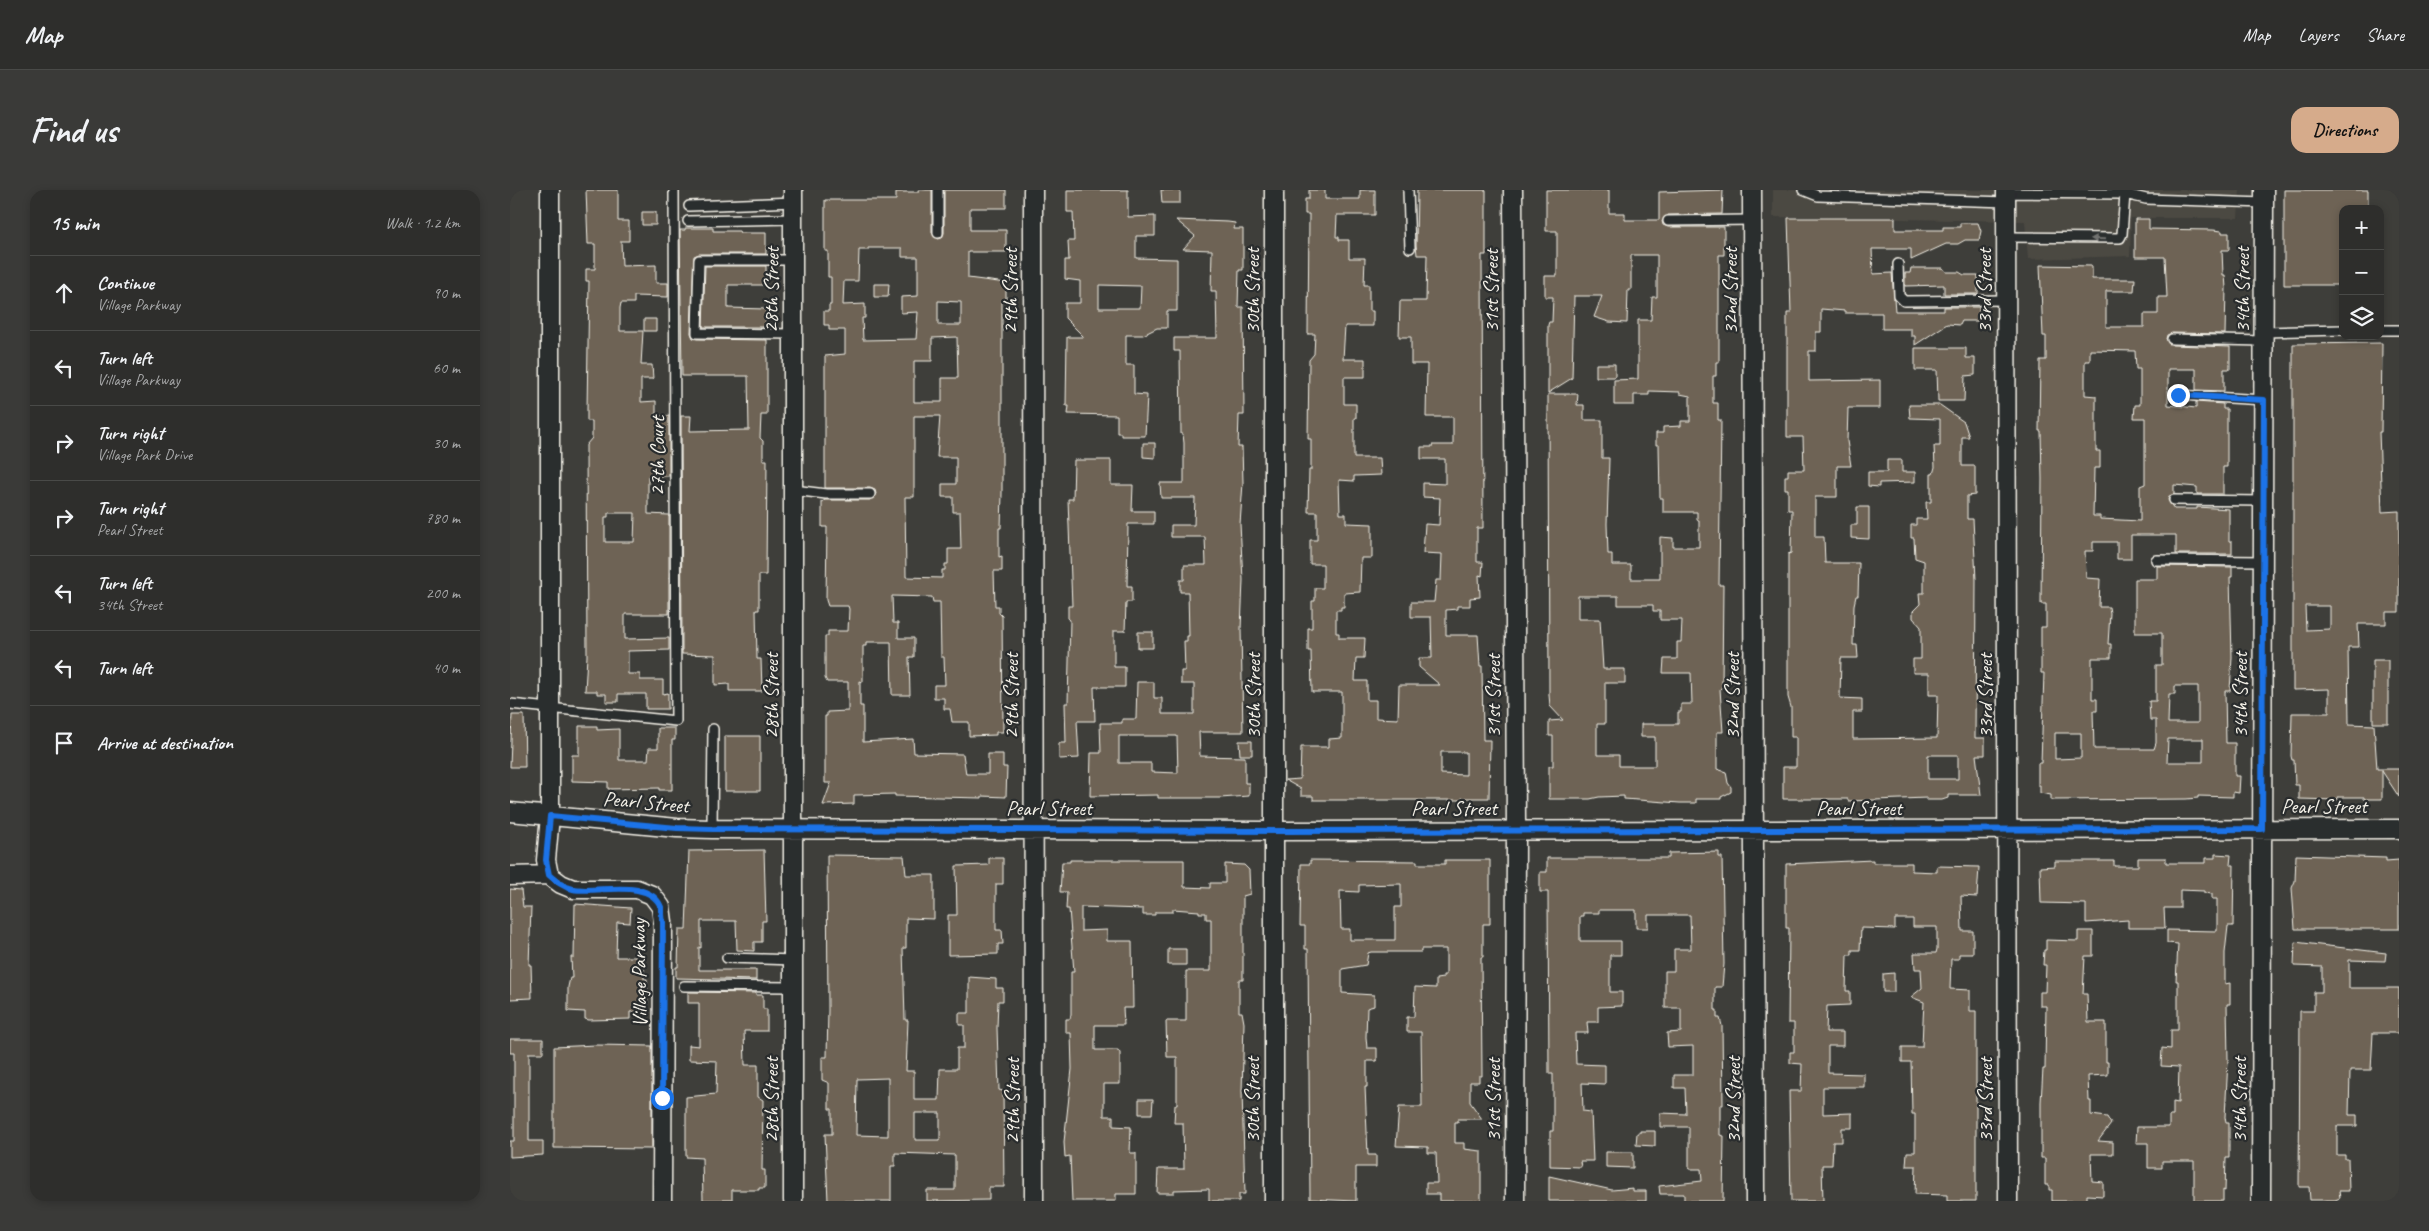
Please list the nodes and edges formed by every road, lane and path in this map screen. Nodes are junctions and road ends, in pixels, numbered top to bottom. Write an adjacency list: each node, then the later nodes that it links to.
1 (550, 190): 40 (street)
2 (674, 190): 40 (lane, 27th Court)
3 (938, 190): 19 (lane)
4 (1032, 190): 48 (street, 29th Street)
5 (1274, 190): 52 (street, 30th Street)
6 (1408, 190): 21 (lane)
7 (1513, 190): 49 (street, 31st Street)
8 (1752, 190): 17 (street, 32nd Street)
9 (1803, 190): 10 (lane)
10 (1902, 194): 12 (lane)
11 (2125, 194): 12 (lane); 13 (lane); 20 (lane, one-way to 20)
12 (2007, 195): 20 (street, 33rd Street)
13 (2264, 196): 29 (street, 34th Street)
14 (794, 204): 15 (lane); 18 (lane); 22 (street, 28th Street)
15 (689, 206)
16 (1668, 220): 17 (lane)
17 (1752, 220): 50 (street, 32nd Street)
18 (688, 222)
19 (938, 233)
20 (2007, 237): 24 (street, 33rd Street)
21 (1410, 248)
22 (794, 260): 28 (street, 28th Street); 28 (lane)
23 (1898, 264): 24 (lane)
24 (2007, 300): 51 (street, 33rd Street)
25 (2339, 330): 29 (lane)
26 (2384, 330): 27 (lane)
27 (2399, 330)
28 (792, 334): 33 (street, 28th Street)
29 (2264, 336): 30 (lane); 32 (street, 34th Street)
30 (2172, 340)
31 (2178, 395): 32 (lane)
32 (2264, 400): 36 (street, 34th Street)
33 (793, 490): 34 (lane); 45 (street, 28th Street)
34 (870, 494)
35 (2174, 500): 36 (lane)
36 (2264, 501): 38 (street, 34th Street)
37 (2156, 560): 38 (lane)
38 (2263, 561): 46 (street, 34th Street)
39 (510, 704): 40 (lane)
40 (551, 708): 43 (street)
41 (713, 729): 44 (lane)
42 (510, 812): 43 (street, Pearl Street)
43 (550, 816): 44 (street, Pearl Street); 53 (street)
44 (712, 829): 45 (street, Pearl Street)
45 (794, 829): 48 (street, Pearl Street); 56 (street, 28th Street)
46 (2262, 829): 47 (street, Pearl Street); 51 (street, Pearl Street); 66 (street, 34th Street)
47 (2399, 829)
48 (1034, 830): 52 (street, Pearl Street); 61 (street, 29th Street)
49 (1516, 830): 50 (street, Pearl Street); 52 (street, Pearl Street); 63 (street, 31st Street)
50 (1756, 830): 51 (street, Pearl Street); 64 (street, 32nd Street)
51 (2008, 830): 65 (street, 33rd Street)
52 (1276, 831): 62 (street, 30th Street)
53 (549, 875): 54 (street); 59 (street, Village Parkway)
54 (510, 876)
55 (727, 958): 56 (lane)
56 (794, 960): 58 (street, 28th Street)
57 (684, 986): 58 (lane)
58 (794, 987): 60 (street, 28th Street)
59 (662, 1201)
60 (793, 1201)
61 (1034, 1201)
62 (1274, 1201)
63 (1515, 1201)
64 (1755, 1201)
65 (2008, 1201)
66 (2261, 1201)

